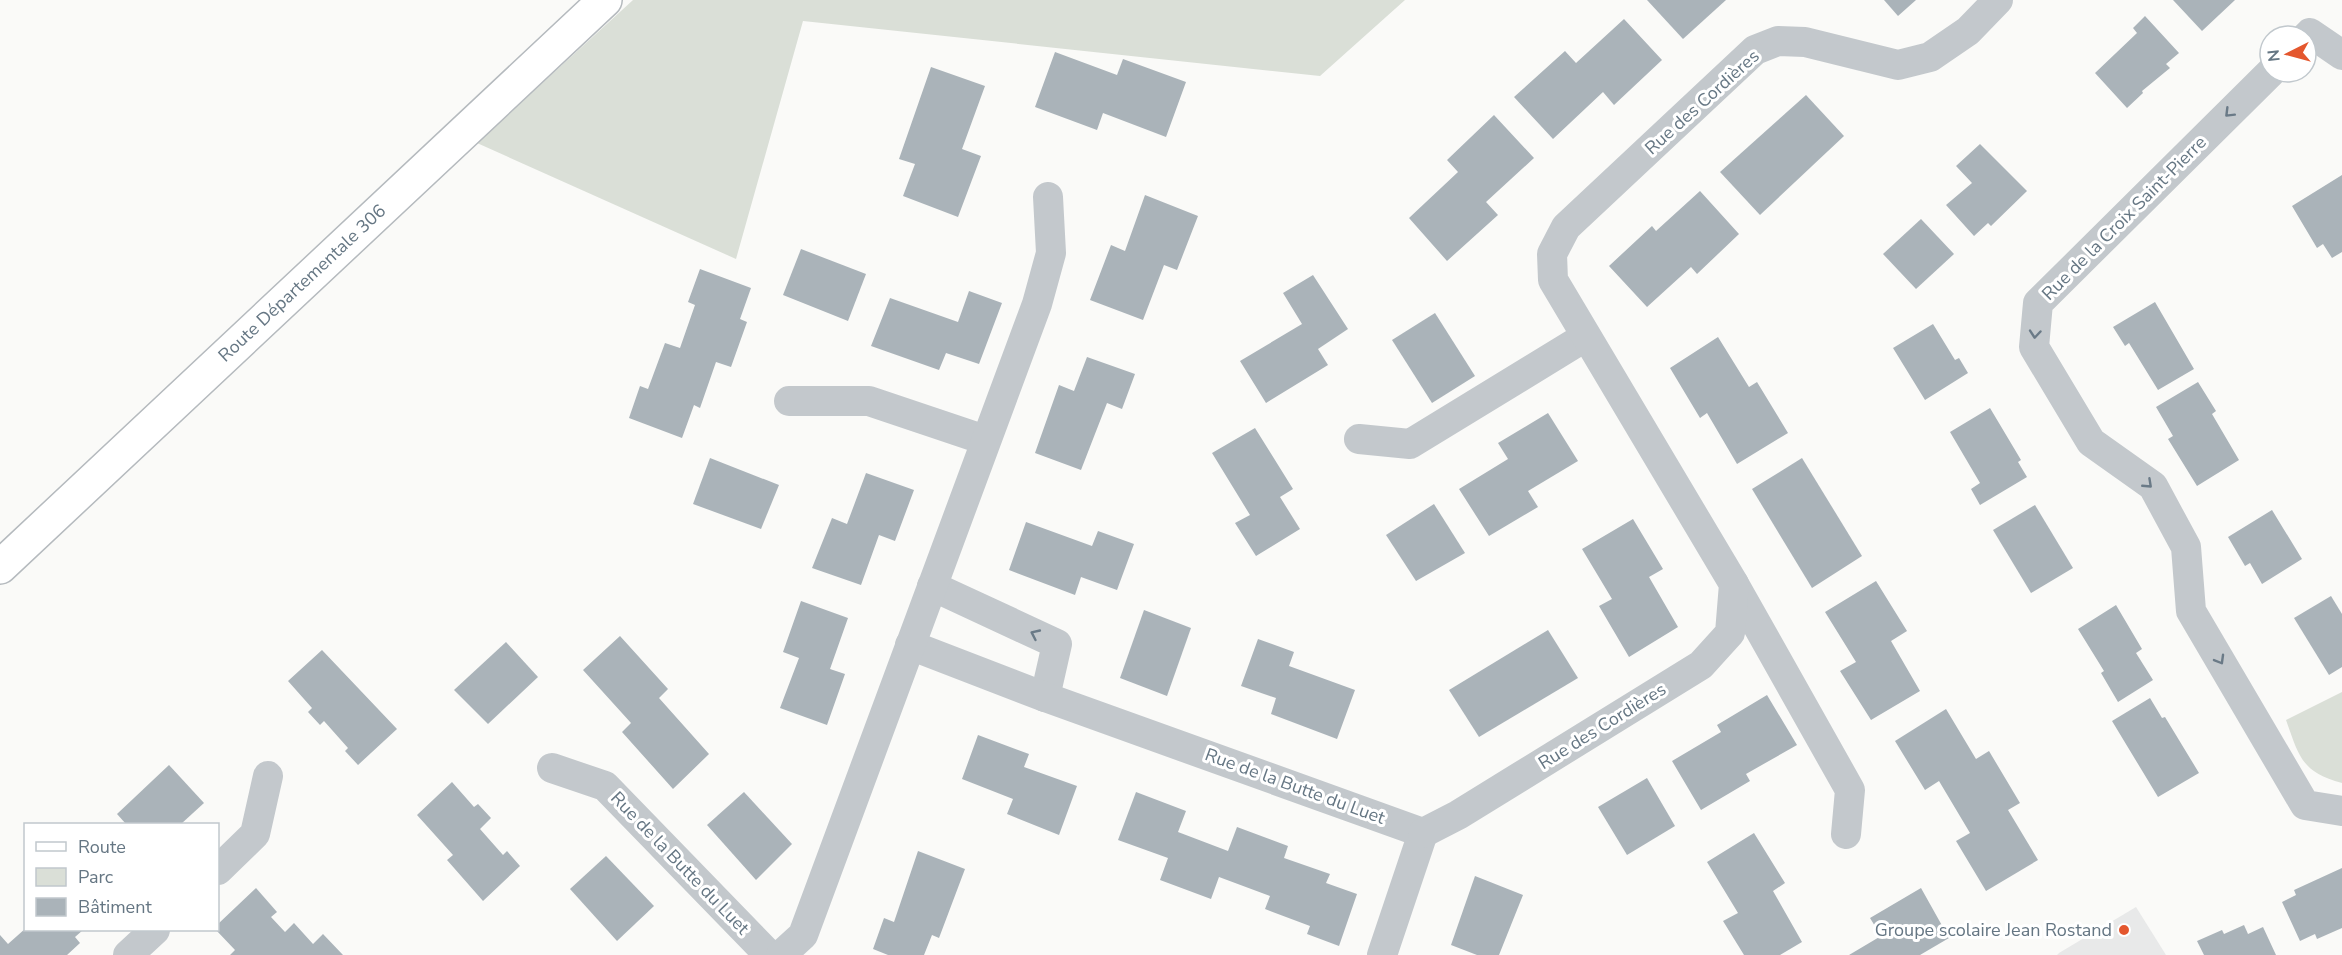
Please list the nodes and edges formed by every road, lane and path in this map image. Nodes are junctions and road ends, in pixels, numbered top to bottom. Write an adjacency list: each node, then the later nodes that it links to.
1 (604, 0): 11 (main road, Route Départementale 306)
2 (1998, 0): 7 (street, Rue des Cordières)
3 (2318, 38): 4 (street)
4 (2342, 55)
5 (2259, 84): 18 (street, Rue de la Croix Saint-Pierre, one-way to 18)
6 (1048, 197): 10 (street)
7 (1585, 337): 9 (street); 12 (street, Rue des Cordières)
8 (789, 401): 10 (street)
9 (1359, 439)
10 (985, 441): 13 (street)
11 (0, 567)
12 (1734, 584): 19 (street, Rue des Cordières); 20 (street, Rue des Cordières)
13 (932, 586): 14 (street); 15 (street, one-way to 13)
14 (910, 645): 15 (street, Rue de la Butte du Luet); 25 (street)
15 (1045, 698): 19 (street, Rue de la Butte du Luet)
16 (552, 768): 24 (street, Rue de la Butte du Luet)
17 (268, 776): 21 (street)
18 (2342, 811)
19 (1423, 833): 26 (street)
20 (1846, 834)
21 (219, 869)
22 (154, 931): 23 (street)
23 (128, 955)
24 (769, 955)
25 (782, 955)
26 (1382, 955)

